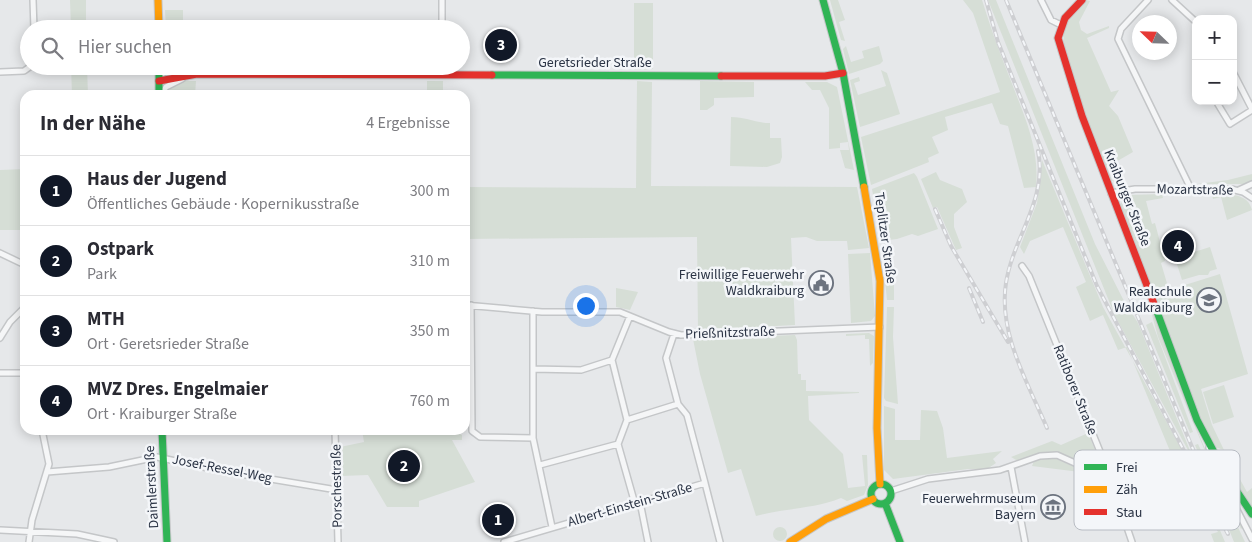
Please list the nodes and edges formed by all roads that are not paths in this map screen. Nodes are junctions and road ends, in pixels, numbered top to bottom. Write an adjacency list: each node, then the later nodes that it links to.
1 (33, 0): 10 (street)
2 (158, 0): 11 (street)
3 (442, 0): 12 (street)
4 (823, 0): 16 (street, Teplitzer Straße)
5 (1042, 0): 13 (street)
6 (1082, 0): 13 (street)
7 (1148, 0): 29 (street)
8 (1172, 0): 9 (street)
9 (1192, 18)
10 (34, 20)
11 (159, 20)
12 (442, 20)
13 (1061, 25): 31 (street, Kraiburger Straße)
14 (20, 70): 15 (street)
15 (0, 72)
16 (842, 73): 19 (street, Geretsrieder Straße); 40 (street, Teplitzer Straße)
17 (184, 75): 20 (street, Geretsrieder Straße)
18 (191, 75): 23 (street, Geretsrieder Straße)
19 (442, 75)
20 (159, 78): 22 (street)
21 (1237, 80): 25 (street)
22 (160, 90)
23 (164, 90)
24 (1252, 95): 25 (street)
25 (1246, 99): 27 (street)
26 (1218, 105): 27 (street)
27 (1252, 110)
28 (1252, 186): 30 (street); 32 (street)
29 (1191, 189): 30 (street, Mozartstraße); 31 (street, Mozartstraße)
30 (1239, 190): 32 (street, Mozartstraße)
31 (1111, 193): 54 (street, Kraiburger Straße)
32 (1250, 196)
33 (0, 254): 34 (street)
34 (20, 263)
35 (1022, 266): 56 (street, Ratiborer Straße)
36 (470, 305): 37 (street, Prießnitzstraße)
37 (533, 311): 39 (street, Prießnitzstraße); 45 (street)
38 (20, 312): 42 (street)
39 (630, 316): 41 (street, Prießnitzstraße); 43 (street)
40 (880, 327): 41 (street, Prießnitzstraße); 65 (street, Teplitzer Straße)
41 (674, 334): 48 (street)
42 (0, 338)
43 (612, 360): 45 (street); 49 (street)
44 (470, 368): 53 (street)
45 (533, 369): 53 (street)
46 (0, 373): 47 (street)
47 (20, 373)
48 (678, 404): 49 (street); 64 (street)
49 (627, 420): 55 (street)
50 (43, 435): 63 (street)
51 (163, 435): 59 (street, Daimlerstraße)
52 (335, 435): 66 (street, Porschestraße)
53 (533, 438): 61 (street)
54 (1208, 443): 57 (street); 58 (street, Kraiburger Straße)
55 (618, 444): 61 (street); 70 (street)
56 (1099, 450)
57 (1210, 450)
58 (1212, 450)
59 (165, 458): 63 (street, Josef-Ressel-Weg); 66 (street, Josef-Ressel-Weg); 82 (street, Daimlerstraße)
60 (1074, 462): 62 (street)
61 (540, 465): 74 (street)
62 (1010, 467): 67 (street); 89 (street)
63 (47, 472): 77 (street)
64 (705, 482): 70 (street, Albert-Einstein-Straße); 86 (street)
65 (880, 484): 67 (street); 69 (street)
66 (337, 490): 83 (street, Porschestraße)
67 (890, 491): 71 (street)
68 (1240, 495): 72 (street, Kraiburger Straße)
69 (873, 499): 71 (street); 87 (street)
70 (638, 503): 74 (street, Albert-Einstein-Straße); 85 (street)
71 (884, 503): 88 (street)
72 (1252, 514)
73 (1240, 516): 79 (street)
74 (552, 527): 78 (street, Albert-Einstein-Straße)
75 (0, 530): 77 (street)
76 (1128, 530): 90 (street, Ratiborer Straße)
77 (29, 532): 80 (street); 81 (street)
78 (524, 539): 84 (street, Albert-Einstein-Straße)
79 (1252, 539)
80 (29, 542)
81 (114, 542)
82 (167, 542)
83 (338, 542)
84 (504, 542)
85 (648, 542)
86 (720, 542)
87 (790, 542)
88 (900, 542)
89 (1025, 542)
90 (1132, 542)

